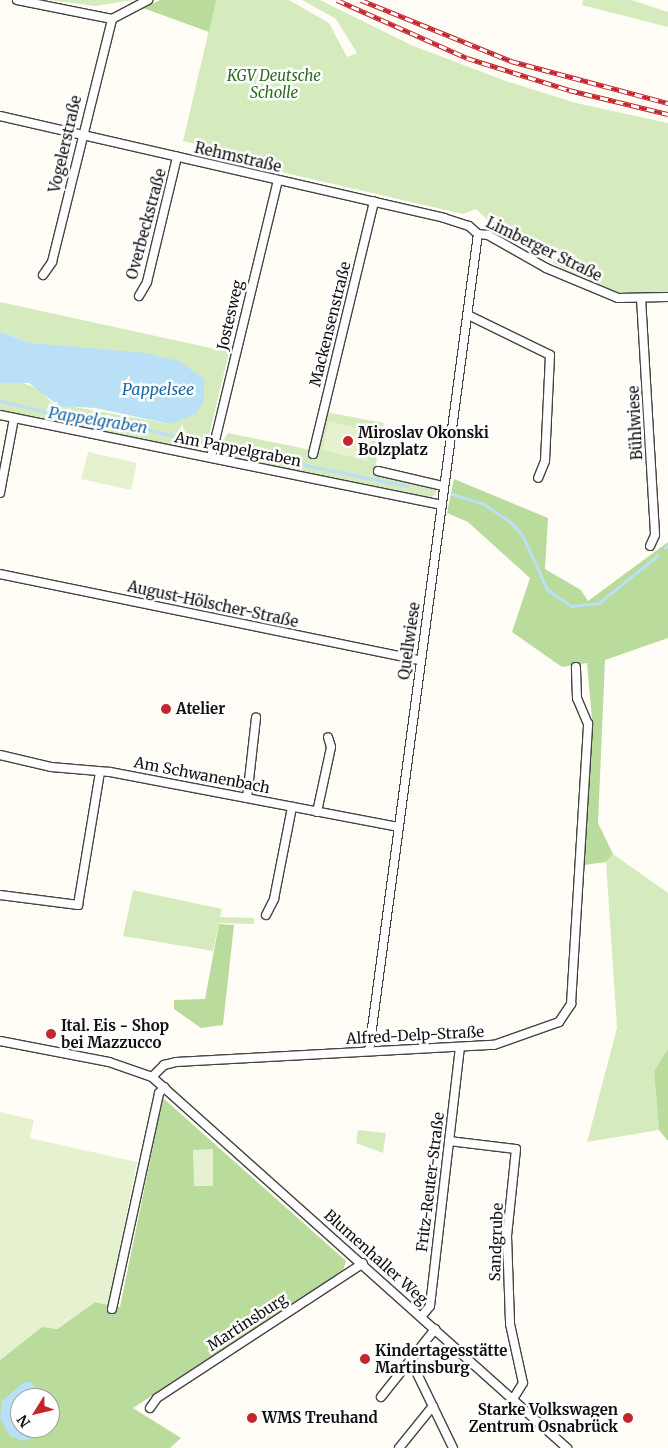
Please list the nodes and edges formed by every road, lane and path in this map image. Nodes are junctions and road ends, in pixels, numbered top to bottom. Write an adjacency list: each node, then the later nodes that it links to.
1 (17, 0): 3 (street)
2 (148, 0): 3 (street)
3 (112, 19): 5 (street, Vogelerstraße)
4 (0, 116): 5 (street, Rehmstraße)
5 (81, 136): 6 (street, Rehmstraße); 11 (street, Vogelerstraße)
6 (178, 157): 7 (street, Rehmstraße); 12 (street, Overbeckstraße)
7 (278, 180): 8 (street, Rehmstraße); 19 (street, Jostesweg)
8 (374, 201): 9 (street, Rehmstraße); 18 (street, Mackensenstraße)
9 (469, 226): 10 (street, Limberger Straße)
10 (478, 234): 14 (street, Limberger Straße); 15 (street, Quellwiese)
11 (43, 275)
12 (140, 296)
13 (668, 297): 14 (street, Limberger Straße)
14 (641, 298): 25 (street, Bühlwiese)
15 (468, 315): 21 (street); 22 (street, Quellwiese)
16 (0, 415): 17 (street, Am Pappelgraben)
17 (14, 418): 19 (street, Am Pappelgraben); 23 (street)
18 (313, 454)
19 (211, 457): 24 (street, Am Pappelgraben)
20 (378, 472): 22 (street)
21 (538, 478)
22 (443, 486): 24 (street, Quellwiese)
23 (0, 493)
24 (440, 506): 27 (street, Quellwiese)
25 (650, 546)
26 (0, 574): 27 (street, August-Hölscher-Straße)
27 (420, 660): 36 (street, Quellwiese)
28 (576, 667): 40 (street, Alfred-Delp-Straße)
29 (256, 718): 33 (street)
30 (328, 737): 35 (street)
31 (0, 756): 32 (street, Am Schwanenbach)
32 (100, 772): 33 (street, Am Schwanenbach); 37 (street)
33 (247, 798): 34 (street, Am Schwanenbach)
34 (292, 807): 35 (street, Am Schwanenbach); 38 (street)
35 (316, 812): 36 (street, Am Schwanenbach)
36 (398, 827): 41 (street, Quellwiese)
37 (0, 895)
38 (266, 915)
39 (0, 1041): 42 (street, Blumenhaller Weg)
40 (460, 1048): 41 (street, Alfred-Delp-Straße); 44 (street, Fritz-Reuter-Straße)
41 (369, 1051): 42 (street, Alfred-Delp-Straße)
42 (152, 1077): 43 (street, Blumenhaller Weg)
43 (165, 1087): 45 (street, Blumenhaller Weg); 46 (street)
44 (448, 1142): 47 (street, Fritz-Reuter-Straße); 51 (street, Sandgrube)
45 (363, 1263): 47 (street, Blumenhaller Weg); 53 (street, Martinsburg)
46 (112, 1309)
47 (421, 1317): 48 (street, Blumenhaller Weg)
48 (435, 1330): 49 (street); 51 (street, Blumenhaller Weg)
49 (410, 1359): 50 (street); 52 (street)
50 (381, 1397)
51 (513, 1399): 56 (street, Blumenhaller Weg)
52 (433, 1406): 54 (street); 55 (street)
53 (150, 1408)
54 (400, 1448)
55 (453, 1448)
56 (567, 1448)

